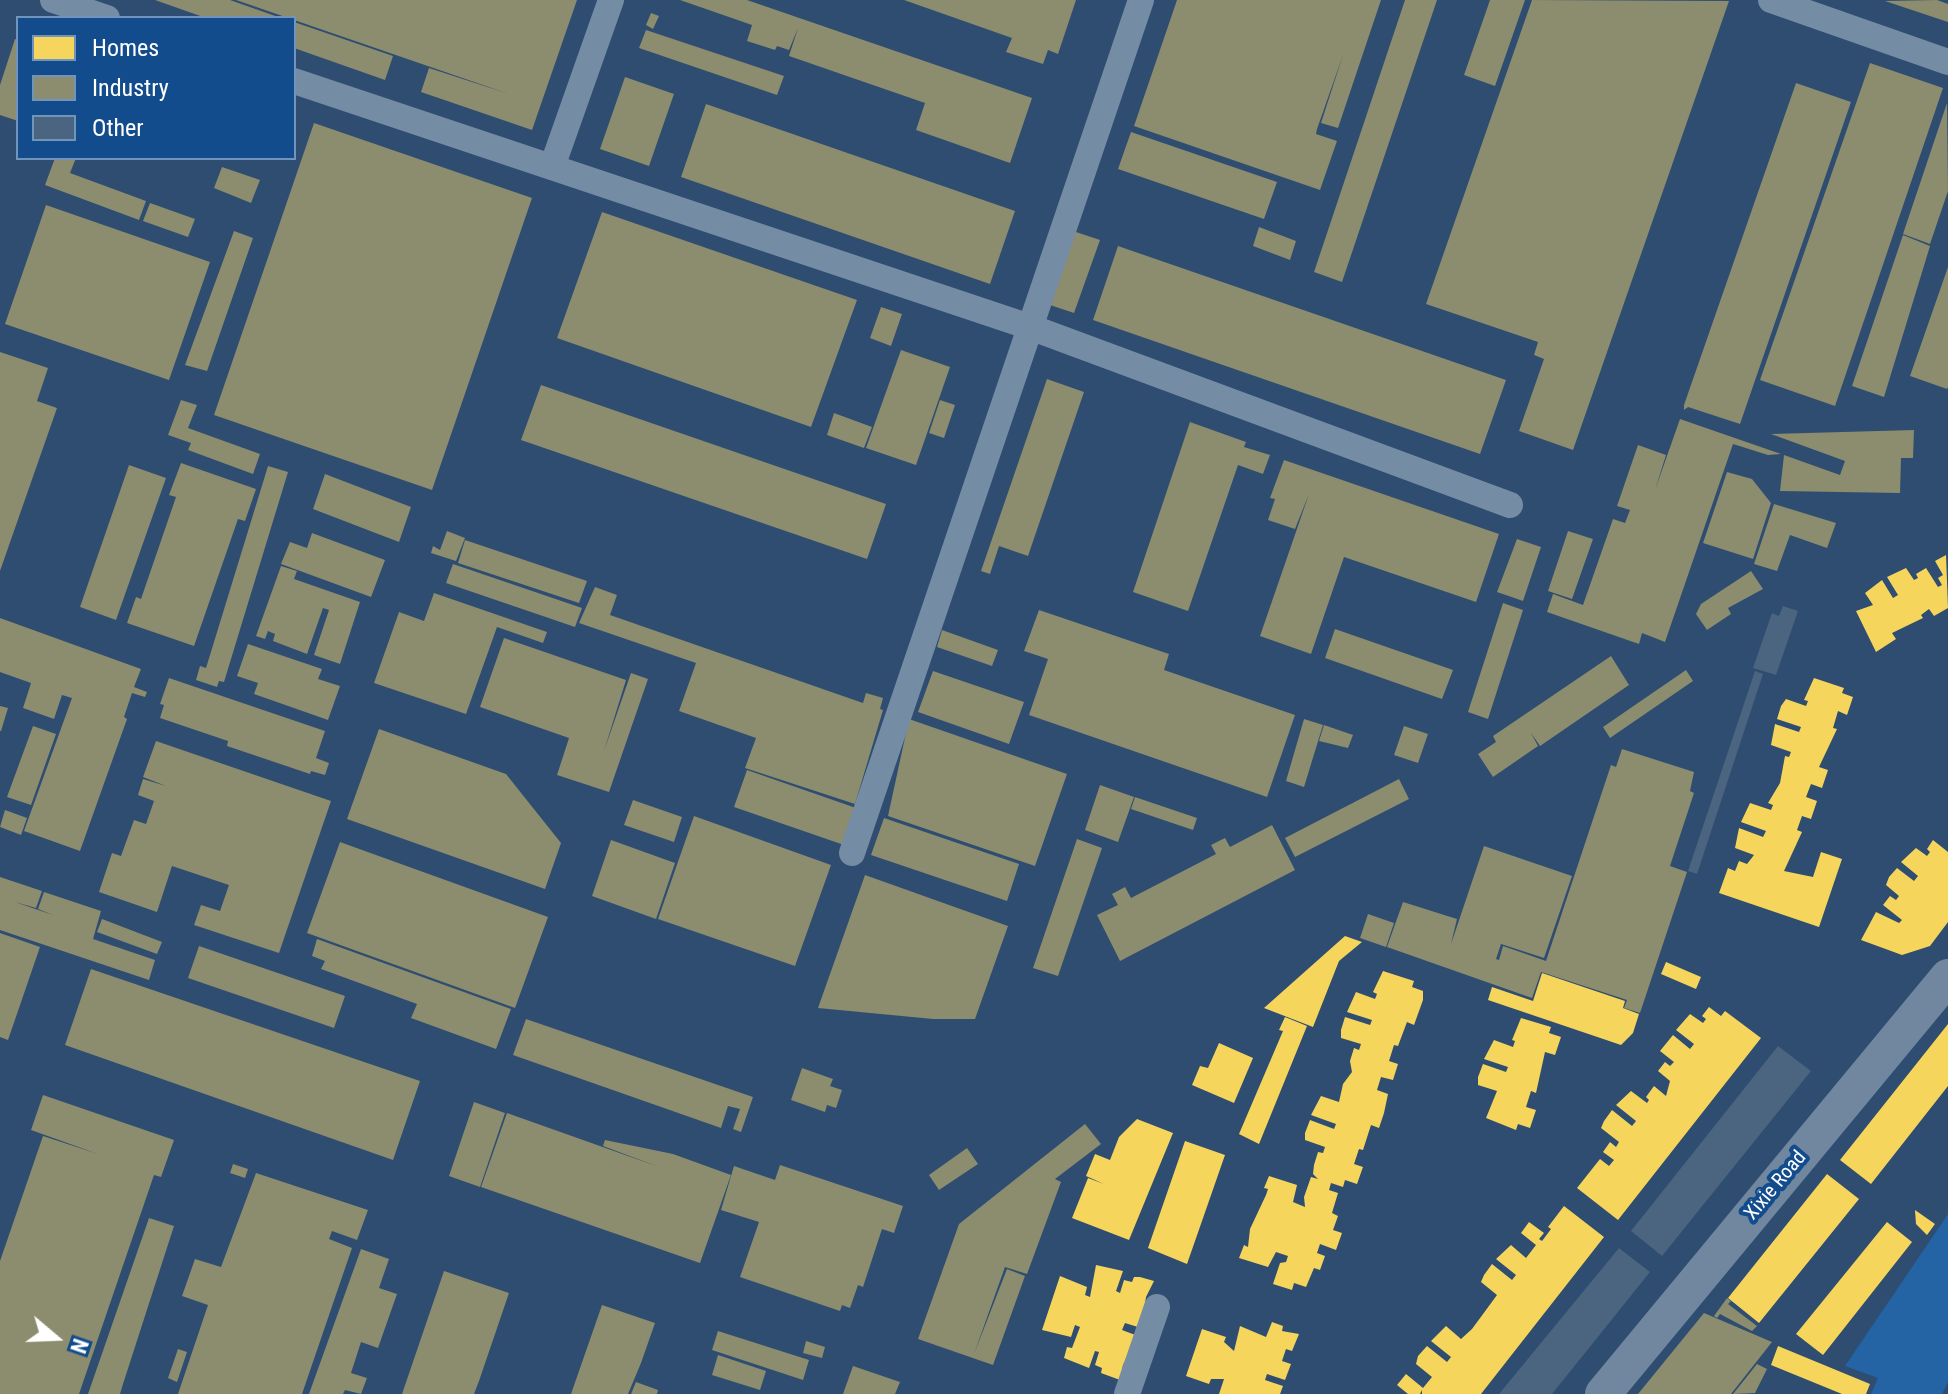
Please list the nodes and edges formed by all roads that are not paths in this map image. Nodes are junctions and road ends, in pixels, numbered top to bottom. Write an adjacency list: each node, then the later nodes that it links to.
1 (53, 0): 5 (street)
2 (611, 0): 8 (street)
3 (1141, 0): 9 (street)
4 (1771, 0): 6 (street)
5 (101, 16)
6 (1948, 62)
7 (296, 82): 8 (street)
8 (552, 167): 9 (street)
9 (1030, 327): 10 (street); 11 (street)
10 (1510, 505)
11 (852, 853)
12 (1948, 977): 15 (street, Xixie Road)
13 (1157, 1307): 14 (street)
14 (1127, 1394)
15 (1603, 1394)

